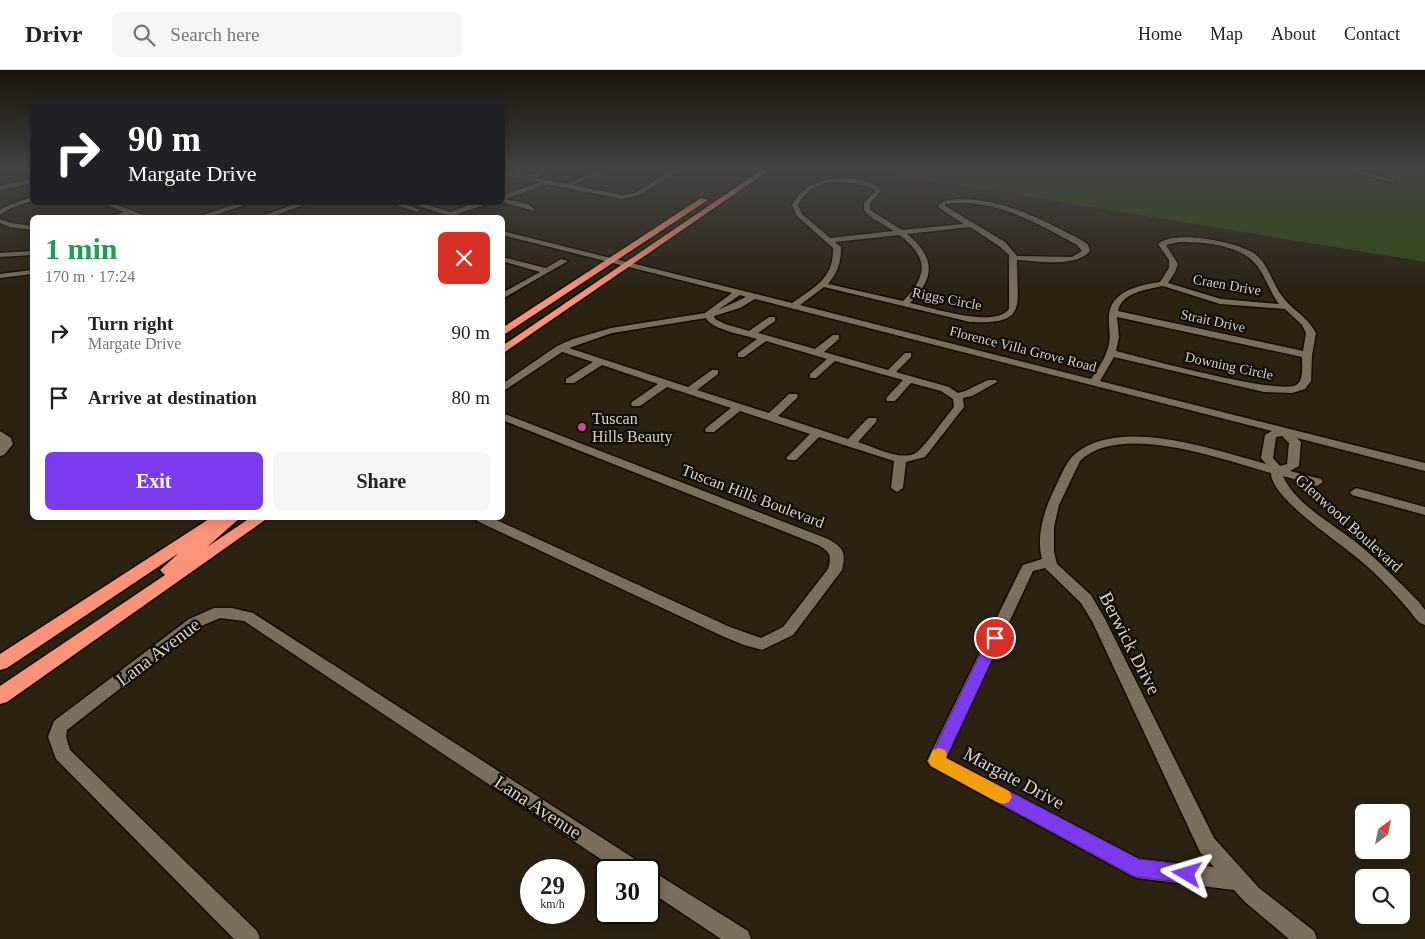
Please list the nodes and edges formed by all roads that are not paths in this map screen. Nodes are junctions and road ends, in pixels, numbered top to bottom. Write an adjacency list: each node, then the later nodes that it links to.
1 (124, 210): 13 (street)
2 (226, 210): 16 (street)
3 (285, 210): 17 (street)
4 (421, 210): 18 (street)
5 (430, 210): 19 (street)
6 (475, 210): 20 (street)
7 (690, 210): 32 (highway)
8 (709, 210): 34 (highway)
9 (796, 210): 27 (street)
10 (867, 210): 25 (street)
11 (945, 210): 22 (street)
12 (1008, 210): 30 (street)
13 (131, 212): 14 (street); 15 (street)
14 (120, 215)
15 (140, 215)
16 (207, 215)
17 (268, 215)
18 (443, 215)
19 (445, 215)
20 (457, 215)
21 (0, 221): 23 (street)
22 (971, 225): 25 (street); 30 (street)
23 (30, 228)
24 (505, 228): 32 (street)
25 (901, 232): 27 (street); 43 (street)
26 (505, 234): 32 (street)
27 (829, 240): 38 (street)
28 (30, 253): 29 (street)
29 (0, 255)
30 (1014, 258): 43 (street, Riggs Circle)
31 (505, 260): 35 (street)
32 (613, 260): 34 (street, Florence Villa Grove Road); 49 (highway)
33 (564, 261): 35 (street)
34 (629, 264): 40 (street, Florence Villa Grove Road); 54 (highway)
35 (547, 271): 41 (street)
36 (30, 272): 37 (street)
37 (0, 276)
38 (824, 284): 43 (street, Riggs Circle); 44 (street)
39 (1163, 284): 45 (street, Craen Drive); 45 (street, Downing Circle); 46 (street)
40 (739, 292): 42 (street, Florence Villa Grove Road); 47 (street)
41 (505, 295)
42 (753, 296): 44 (street, Florence Villa Grove Road); 47 (street)
43 (905, 303)
44 (793, 306): 69 (street, Florence Villa Grove Road)
45 (1288, 307): 59 (street, Downing Circle)
46 (1112, 313): 56 (street); 59 (street, Strait Drive)
47 (709, 314): 50 (street); 53 (street)
48 (772, 319): 50 (street)
49 (505, 331)
50 (751, 334): 52 (street)
51 (836, 337): 55 (street)
52 (764, 338): 55 (street); 57 (street)
53 (560, 348): 61 (street); 70 (street)
54 (505, 349)
55 (817, 353): 60 (street)
56 (1111, 353): 59 (street, Downing Circle); 69 (street)
57 (741, 355)
58 (908, 355): 63 (street)
59 (1307, 355)
60 (833, 358): 63 (street); 64 (street)
61 (600, 362): 66 (street); 68 (street)
62 (715, 372): 71 (street)
63 (890, 374): 65 (street)
64 (812, 376)
65 (909, 379): 73 (street); 74 (street)
66 (570, 381)
67 (992, 382): 73 (street)
68 (666, 383): 71 (street); 75 (street)
69 (1094, 383): 81 (street, Florence Villa Grove Road)
70 (505, 387)
71 (689, 391): 76 (street)
72 (793, 396): 78 (street)
73 (956, 396): 87 (street)
74 (891, 399)
75 (636, 404)
76 (738, 407): 78 (street); 80 (street)
77 (505, 417): 97 (street, Tuscan Hills Boulevard)
78 (770, 418): 82 (street)
79 (872, 420): 84 (street)
80 (710, 430)
81 (1284, 432): 88 (street, Florence Villa Grove Road); 89 (street, Glenwood Boulevard); 89 (street, Glenwood Boulevard)
82 (817, 433): 84 (street); 86 (street)
83 (0, 434): 85 (street)
84 (850, 444): 87 (street)
85 (0, 453)
86 (792, 458)
87 (900, 459): 91 (street)
88 (1425, 467)
89 (1277, 471): 90 (street); 98 (street); 99 (street, Glenwood Boulevard)
90 (1317, 482)
91 (897, 488)
92 (1356, 492): 93 (street)
93 (1425, 510)
94 (218, 520): 100 (highway)
95 (229, 520): 101 (highway)
96 (257, 520): 102 (highway)
97 (486, 520)
98 (1050, 562): 104 (street, Berwick Drive); 104 (street, Margate Drive)
99 (1425, 620)
100 (0, 663)
101 (0, 686)
102 (0, 696)
103 (617, 859): 106 (street, Lana Avenue)
104 (1237, 880): 108 (street, Berwick Drive)
105 (660, 886): 107 (street)
106 (249, 939)
107 (740, 939)
108 (1306, 939)

